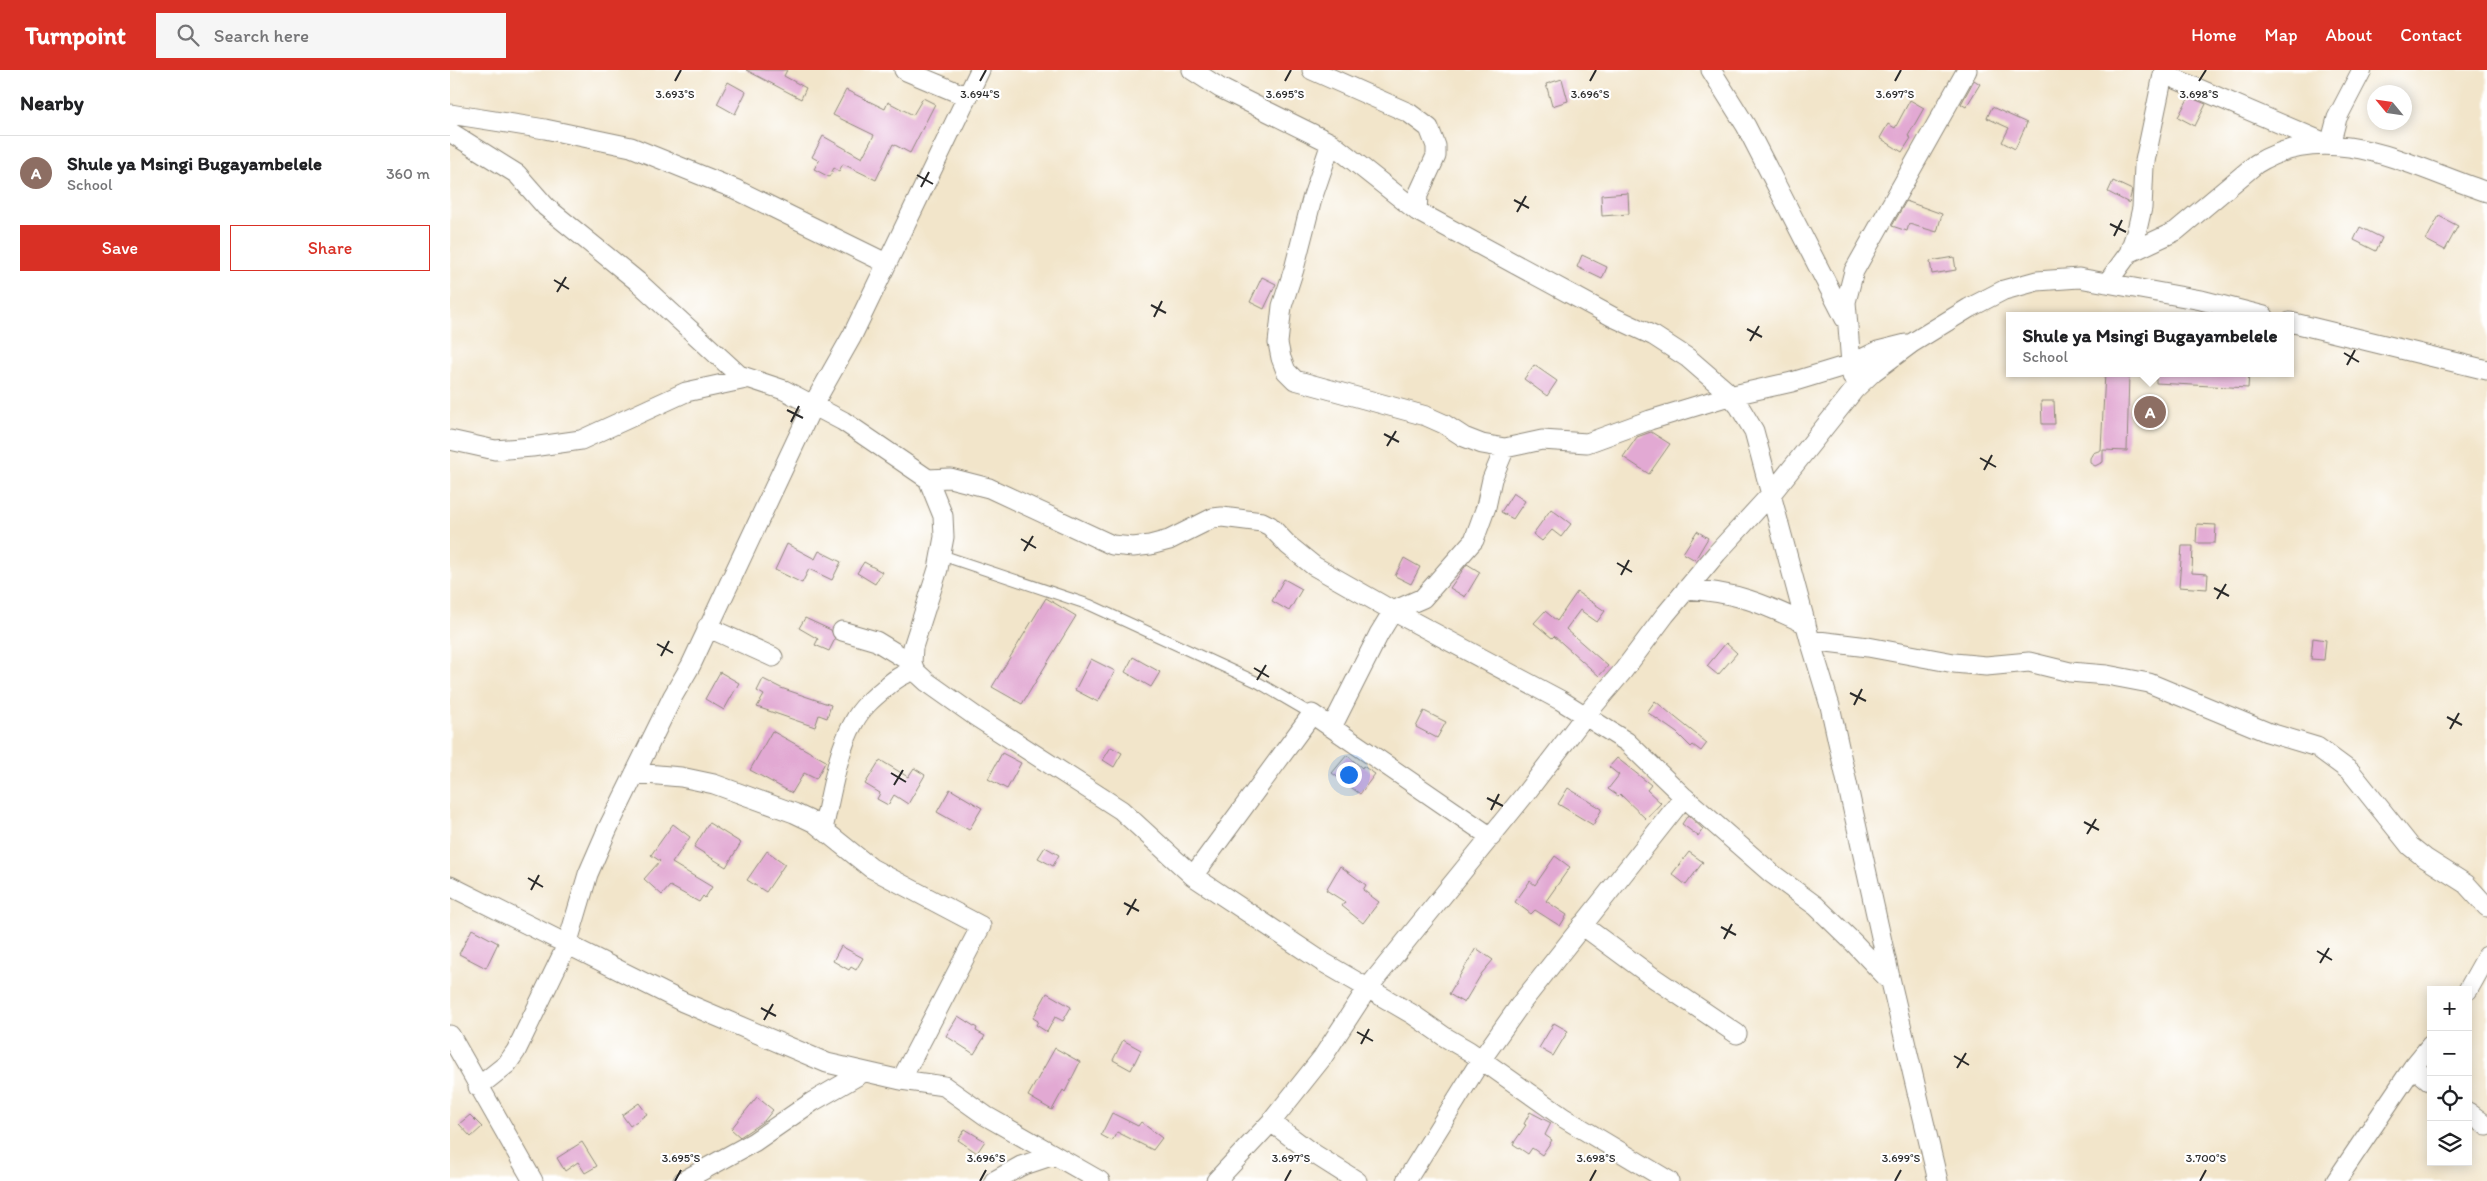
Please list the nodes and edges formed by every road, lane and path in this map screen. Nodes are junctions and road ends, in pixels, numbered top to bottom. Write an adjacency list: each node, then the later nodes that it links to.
1 (904, 70): 9 (street)
2 (980, 70): 9 (street)
3 (1192, 70): 12 (street)
4 (1312, 70): 15 (street)
5 (1967, 70): 20 (street)
6 (2362, 70): 13 (street)
7 (2164, 72): 13 (street); 16 (street)
8 (1715, 73): 20 (street)
9 (968, 97): 17 (street)
10 (450, 114): 17 (street)
11 (450, 132): 25 (street)
12 (1331, 143): 15 (street); 30 (street)
13 (2330, 145): 14 (street); 16 (street)
14 (2487, 192)
15 (1417, 211): 27 (street)
16 (2129, 253): 18 (street)
17 (886, 263): 28 (street)
18 (2108, 283): 19 (street); 22 (street)
19 (2248, 312)
20 (1847, 322): 23 (street)
21 (2294, 323): 24 (street)
22 (1912, 343): 23 (street); 26 (street)
23 (1851, 364): 26 (street); 27 (street)
24 (2487, 370)
25 (746, 379): 28 (street); 29 (street)
26 (1854, 390): 32 (street)
27 (1729, 396): 30 (street); 32 (street)
28 (813, 405): 31 (street); 36 (street)
29 (450, 440)
30 (1505, 448): 35 (street)
31 (928, 479): 33 (street); 35 (street)
32 (1772, 492): 34 (street); 38 (street)
33 (941, 555): 40 (street); 41 (lane)
34 (1686, 590): 38 (street); 42 (street)
35 (1392, 611): 42 (street); 43 (street)
36 (707, 627): 39 (street); 44 (street)
37 (842, 632): 40 (street)
38 (1808, 632): 50 (street); 54 (street)
39 (773, 656)
40 (913, 667): 46 (street); 48 (street)
41 (1312, 714): 43 (street); 48 (street)
42 (1584, 717): 45 (street); 47 (street)
43 (1332, 728): 47 (street)
44 (635, 773): 46 (street); 52 (street)
45 (1684, 797): 51 (street); 54 (street)
46 (823, 829): 64 (street)
47 (1491, 837): 56 (street)
48 (1193, 876): 56 (street)
49 (450, 886): 52 (street)
50 (2487, 907)
51 (1582, 924): 57 (street); 60 (street)
52 (567, 946): 62 (street); 65 (street)
53 (2487, 956): 55 (street)
54 (1891, 982): 78 (street)
55 (2470, 986)
56 (1367, 989): 60 (street); 67 (street)
57 (1737, 1034)
58 (450, 1035): 65 (street)
59 (2427, 1050): 61 (street)
60 (1481, 1060): 76 (street); 77 (street)
61 (2413, 1067): 63 (street); 79 (street)
62 (864, 1072): 64 (street); 71 (street)
63 (2427, 1079)
64 (901, 1080): 69 (street)
65 (478, 1087): 70 (street)
66 (2472, 1115): 68 (street)
67 (1271, 1122): 74 (street); 75 (street)
68 (2487, 1126)
69 (1054, 1155): 72 (street); 73 (street)
70 (533, 1181)
71 (683, 1181)
72 (994, 1181)
73 (1100, 1181)
74 (1216, 1181)
75 (1357, 1181)
76 (1406, 1181)
77 (1669, 1181)
78 (1938, 1181)
79 (2336, 1181)

